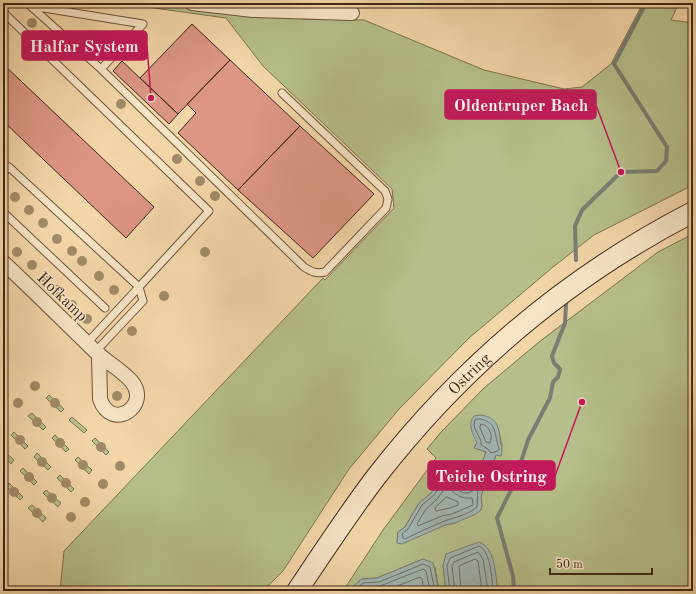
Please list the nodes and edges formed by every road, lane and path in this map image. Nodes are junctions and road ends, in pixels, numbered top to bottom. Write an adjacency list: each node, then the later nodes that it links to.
1 (192, 3): 4 (street)
2 (29, 5): 5 (lane); 5 (lane)
3 (3, 12): 11 (lane)
4 (352, 13)
5 (101, 69): 6 (lane)
6 (282, 93)
7 (3, 172): 11 (lane)
8 (3, 212): 12 (lane)
9 (693, 212): 14 (main road, Ostring)
10 (3, 262): 13 (street, Hofkamp)
11 (139, 287): 13 (lane); 13 (lane)
12 (105, 308)
13 (94, 349)
14 (297, 591)

